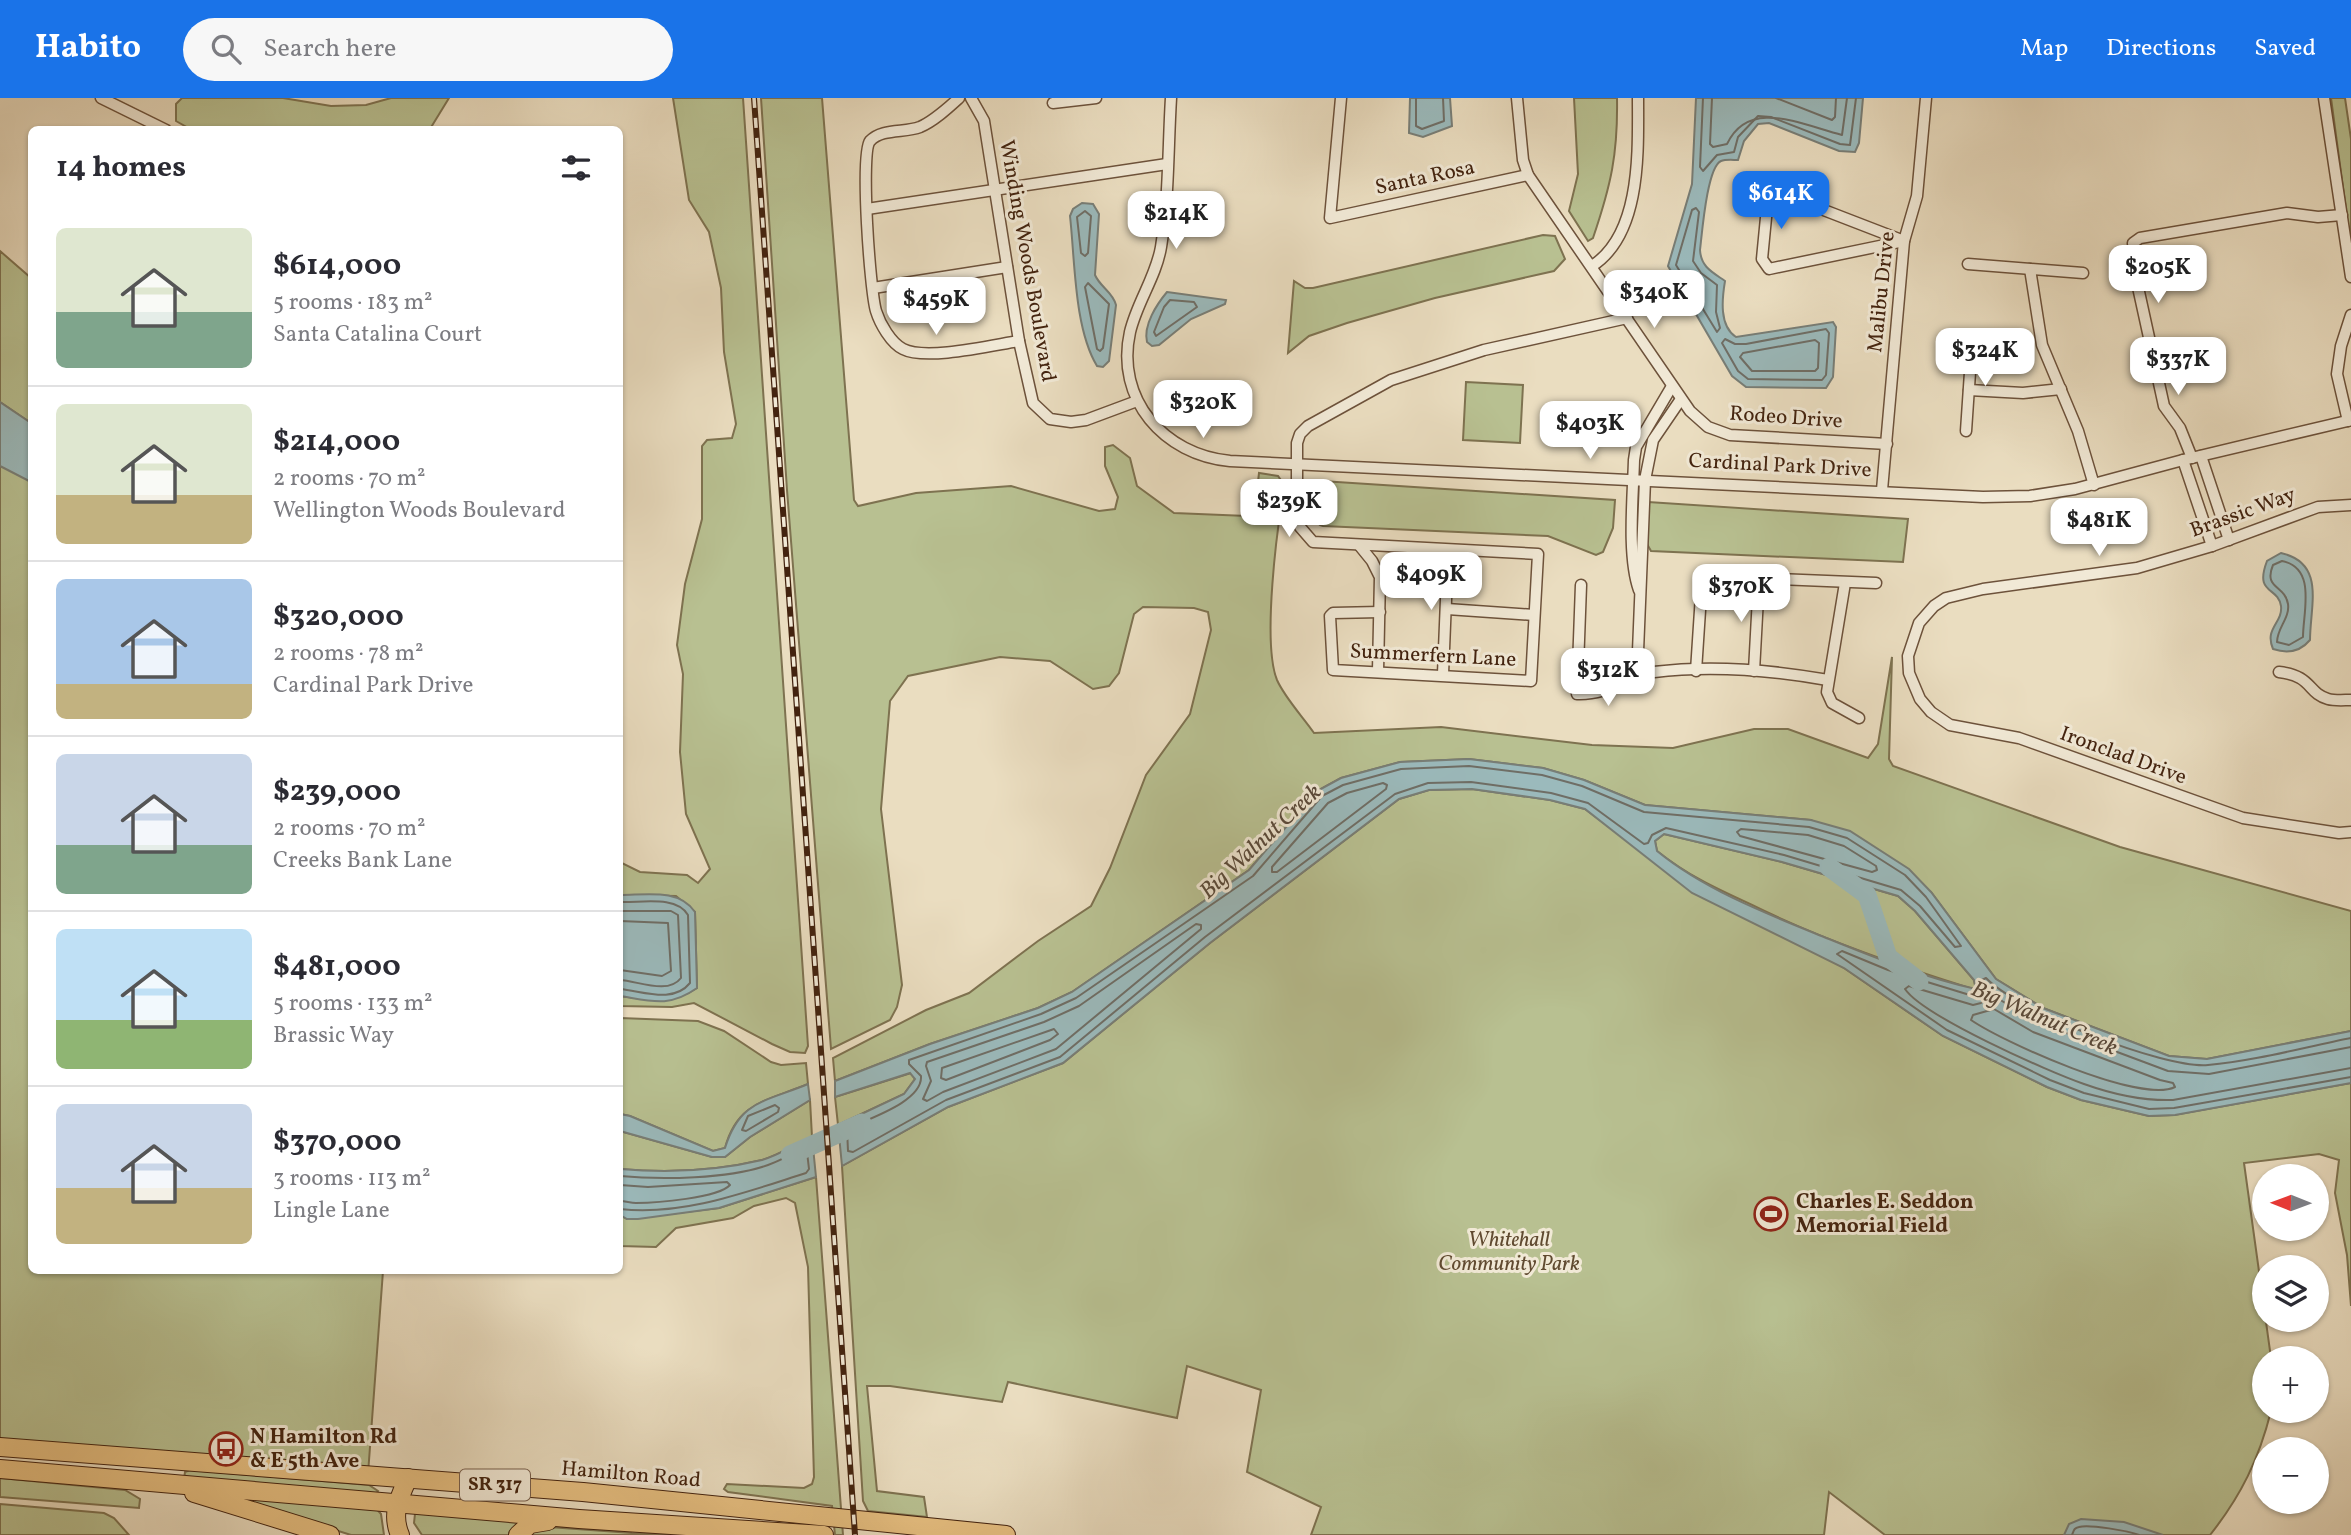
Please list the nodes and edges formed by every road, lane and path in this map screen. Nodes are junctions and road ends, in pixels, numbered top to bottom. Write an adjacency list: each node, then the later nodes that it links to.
1 (102, 98): 12 (street)
2 (959, 98): 16 (street)
3 (971, 98): 15 (street, Winding Woods Boulevard)
4 (1096, 98): 11 (street)
5 (1171, 98): 13 (street)
6 (1341, 98): 14 (street, Santa Rosa)
7 (1517, 98): 14 (street)
8 (1638, 98): 20 (street)
9 (1926, 98): 18 (street, Malibu Drive)
10 (2324, 98): 17 (street)
11 (1053, 103)
12 (158, 126)
13 (1167, 164): 15 (street); 34 (street)
14 (1528, 175): 20 (street, Rodeo Drive)
15 (995, 189): 16 (street); 21 (street, Winding Woods Boulevard)
16 (867, 209): 25 (street)
17 (2342, 215): 24 (street); 38 (street)
18 (1904, 241): 18 (street); 37 (street, Malibu Drive)
19 (1968, 264): 22 (street)
20 (1592, 266): 27 (street, Rodeo Drive)
21 (1007, 267): 25 (street); 28 (street, Winding Woods Boulevard)
22 (2030, 269): 23 (street); 31 (street)
23 (2083, 273)
24 (2351, 277)
25 (873, 288): 28 (street)
26 (2351, 315): 35 (street)
27 (1627, 317): 30 (street, Rodeo Drive); 39 (street)
28 (1019, 341): 34 (street, Winding Woods Boulevard)
29 (1972, 342): 32 (street)
30 (1672, 386): 33 (street, Rodeo Drive); 40 (street)
31 (2061, 389): 32 (street); 41 (street)
32 (1969, 390): 36 (street)
33 (1681, 399): 37 (street, Rodeo Drive); 40 (street)
34 (1137, 401): 39 (street, Cardinal Park Drive)
35 (2349, 420): 38 (street, Cardinal Park Drive)
36 (1966, 431)
37 (1887, 444): 42 (street, Malibu Drive)
38 (2192, 458): 41 (street, Cardinal Park Drive); 44 (street); 46 (street)
39 (1296, 462): 40 (street, Cardinal Park Drive); 45 (street)
40 (1639, 480): 42 (street, Cardinal Park Drive); 61 (street)
41 (2094, 485): 42 (street, Cardinal Park Drive)
42 (1882, 490)
43 (2351, 505): 44 (street, Brassic Way)
44 (2229, 540): 46 (street, Brassic Way)
45 (1359, 545): 47 (street); 53 (street)
46 (2213, 546): 59 (street, Brassic Way)
47 (1448, 550): 52 (street); 54 (street)
48 (1759, 579): 49 (street); 56 (street); 57 (street)
49 (1845, 583): 50 (street); 62 (street)
50 (1876, 583)
51 (1581, 585): 61 (street)
52 (1447, 608): 54 (street); 60 (street)
53 (1380, 612): 55 (street); 55 (street, Summerfern Lane)
54 (1534, 615): 60 (street, Summerfern Lane)
55 (1378, 671): 60 (street, Summerfern Lane)
56 (1696, 671): 57 (street); 61 (street)
57 (1754, 671): 62 (street)
58 (2279, 672): 63 (street)
59 (1909, 673): 65 (street, Ironclad Drive)
60 (1443, 674)
61 (1637, 676)
62 (1828, 680): 64 (street)
63 (2351, 700)
64 (1860, 718)
65 (2351, 832)
66 (0, 1447): 68 (main road, Hamilton Road / SR 317)
67 (0, 1469): 69 (main road, SR 317)
68 (408, 1478): 70 (main road); 76 (main road, Hamilton Road / SR 317)
69 (160, 1483): 70 (main road, SR 317); 72 (main road)
70 (397, 1503): 71 (main road, SR 317); 73 (main road)
71 (579, 1519): 74 (main road); 75 (main road, SR 317)
72 (330, 1535)
73 (400, 1535)
74 (518, 1535)
75 (824, 1535)
76 (1006, 1535)

